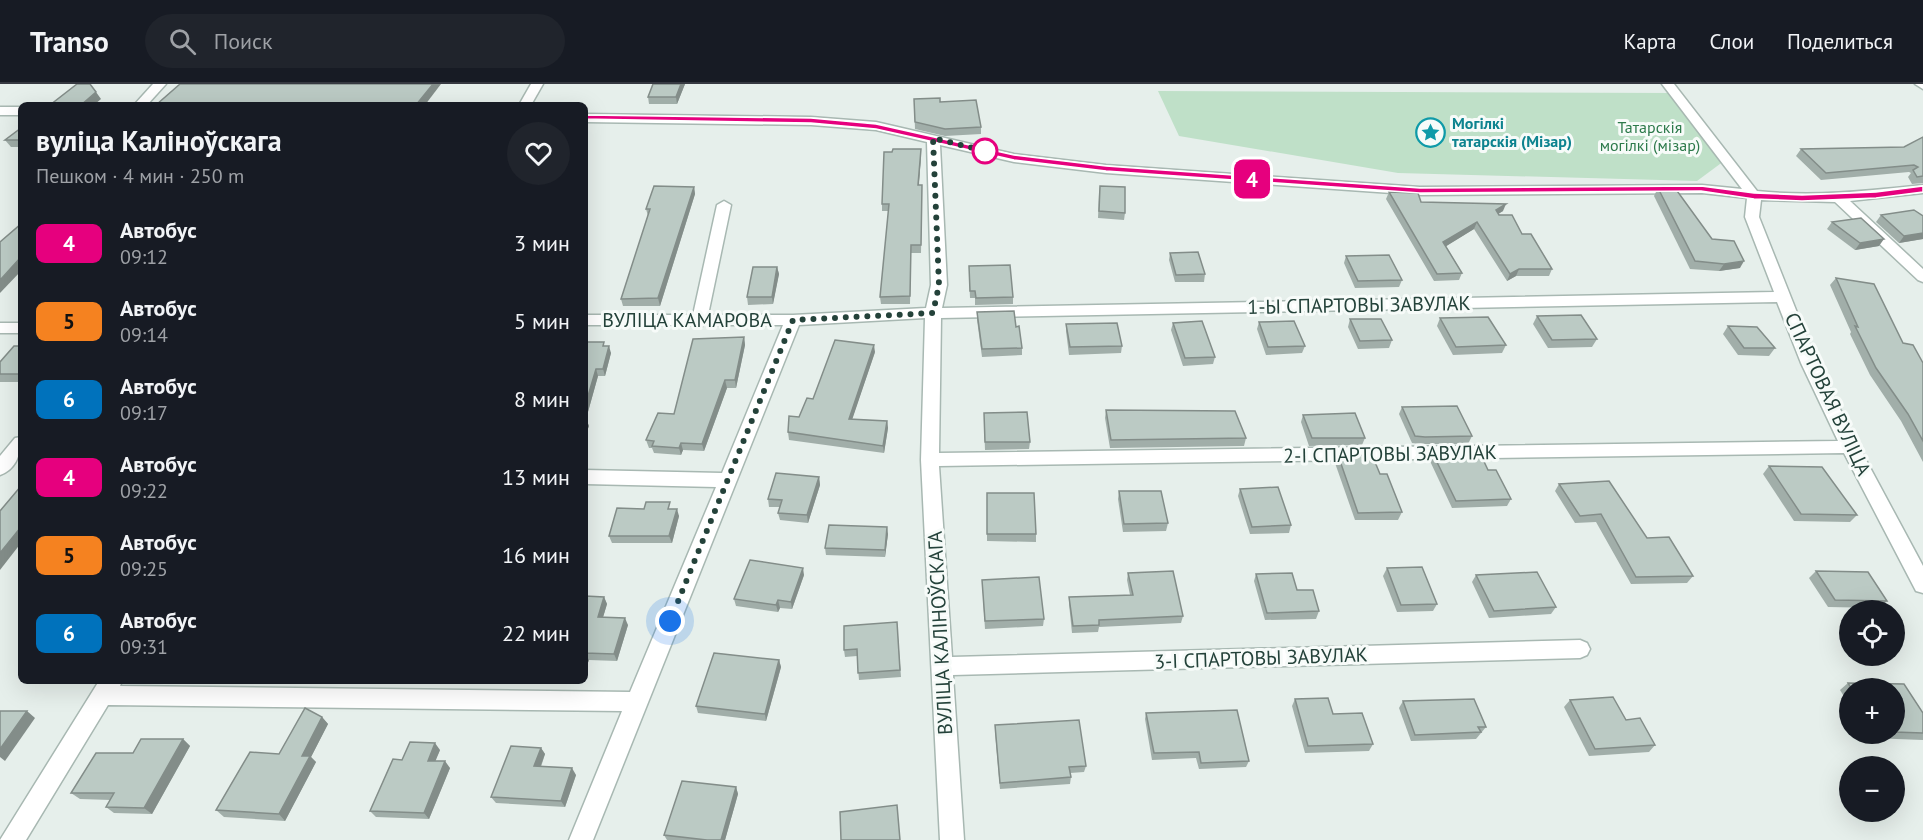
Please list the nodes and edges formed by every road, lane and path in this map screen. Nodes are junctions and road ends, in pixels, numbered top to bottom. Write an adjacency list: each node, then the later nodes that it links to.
1 (160, 84): 4 (street)
2 (537, 84): 5 (street)
3 (1668, 84): 11 (street)
4 (143, 102)
5 (527, 102)
6 (0, 111): 7 (street)
7 (18, 111)
8 (588, 118): 9 (street)
9 (933, 138): 11 (street); 16 (street, ВУЛІЦА КАЛІНОЎСКАГА)
10 (1923, 189): 12 (street)
11 (1754, 196): 12 (street); 15 (street, СПАРТОВАЯ ВУЛІЦА)
12 (1839, 198): 14 (street)
13 (724, 205): 19 (street)
14 (1923, 277)
15 (1784, 297): 16 (street, 1-Ы СПАРТОВЫ ЗАВУЛАК); 23 (street, СПАРТОВАЯ ВУЛІЦА)
16 (933, 313): 18 (street, ВУЛІЦА КАМАРОВА); 24 (street, ВУЛІЦА КАЛІНОЎСКАГА)
17 (588, 320): 19 (street, ВУЛІЦА КАМАРОВА)
18 (793, 320): 19 (street, ВУЛІЦА КАМАРОВА); 27 (street)
19 (699, 321)
20 (0, 328): 21 (street)
21 (18, 328)
22 (18, 447): 25 (street)
23 (1850, 447): 24 (street, 2-І СПАРТОВЫ ЗАВУЛАК); 28 (street, СПАРТОВАЯ ВУЛІЦА)
24 (930, 460): 30 (street, ВУЛІЦА КАЛІНОЎСКАГА)
25 (0, 468)
26 (588, 477): 27 (street)
27 (728, 480): 32 (street)
28 (1923, 585)
29 (1580, 649): 30 (street, 3-І СПАРТОВЫ ЗАВУЛАК)
30 (943, 666): 35 (street, ВУЛІЦА КАЛІНОЎСКАГА)
31 (107, 688): 32 (street); 33 (street)
32 (636, 702): 34 (street)
33 (12, 840)
34 (580, 840)
35 (952, 840)

